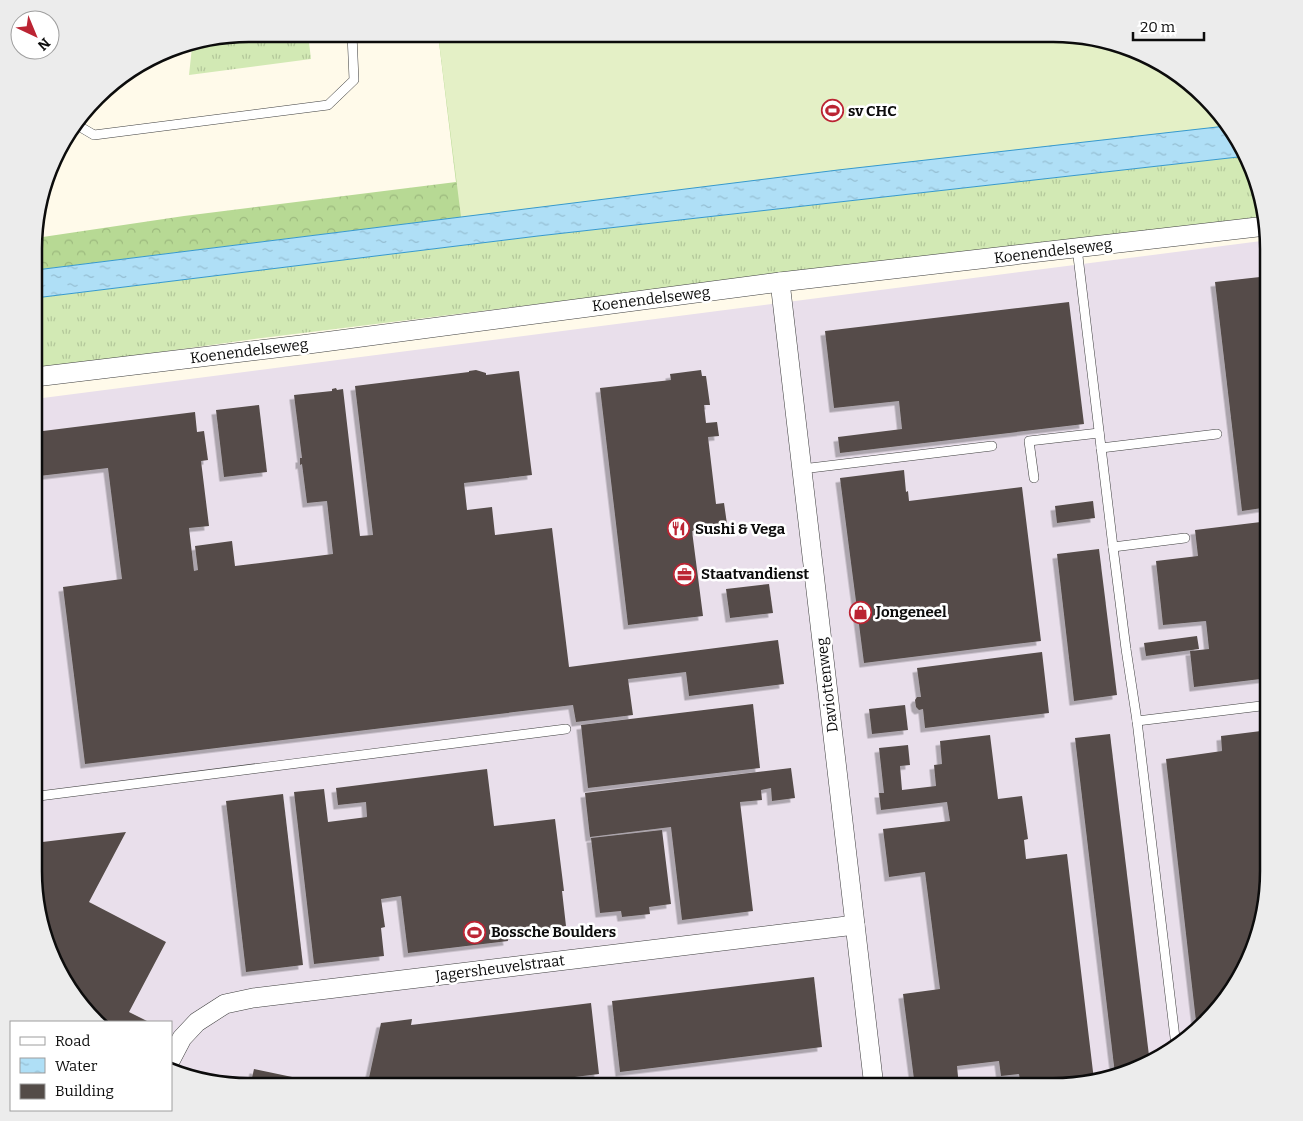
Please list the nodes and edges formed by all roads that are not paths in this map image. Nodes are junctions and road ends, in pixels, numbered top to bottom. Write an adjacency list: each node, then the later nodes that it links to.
1 (352, 42): 2 (lane)
2 (82, 128)
3 (1259, 227): 4 (street, Koenendelseweg)
4 (1077, 248): 5 (street, Koenendelseweg); 7 (lane)
5 (780, 282): 6 (street, Koenendelseweg); 11 (street, Daviottenweg)
6 (42, 376)
7 (1099, 433): 10 (lane); 12 (lane)
8 (1217, 434): 10 (lane)
9 (992, 446): 11 (lane)
10 (1101, 448): 14 (lane)
11 (802, 469): 19 (street, Daviottenweg)
12 (1034, 478)
13 (1185, 538): 14 (lane)
14 (1113, 547): 16 (lane)
15 (1260, 707): 16 (lane)
16 (1137, 721): 20 (lane)
17 (566, 729): 18 (lane)
18 (42, 796)
19 (855, 925): 21 (street, Jagersheuvelstraat); 22 (street, Daviottenweg)
20 (1175, 1039)
21 (172, 1057)
22 (873, 1078)

